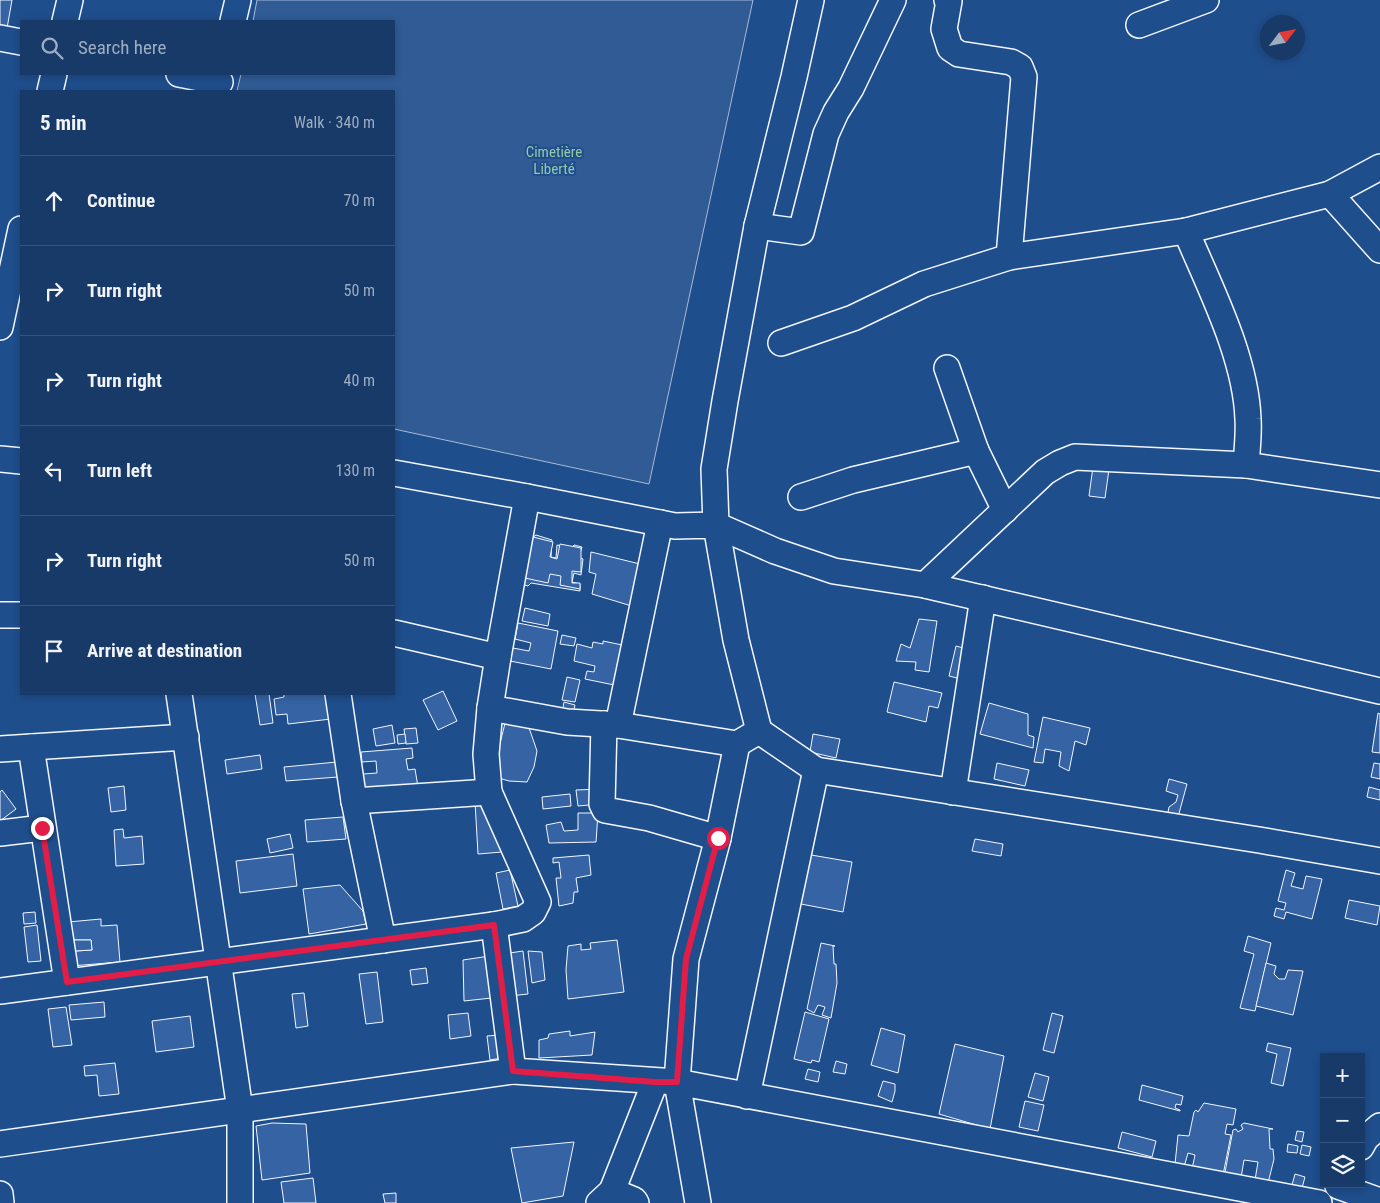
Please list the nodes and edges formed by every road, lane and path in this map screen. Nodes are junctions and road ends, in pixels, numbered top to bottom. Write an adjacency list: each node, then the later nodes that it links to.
1 (70, 0): 7 (street)
2 (238, 0): 8 (street)
3 (811, 0): 18 (street)
4 (893, 0): 18 (street)
5 (949, 0): 22 (street)
6 (1206, 0): 9 (street)
7 (65, 20)
8 (233, 20)
9 (1139, 24)
10 (0, 38): 11 (street)
11 (20, 42)
12 (54, 75): 15 (street)
13 (184, 75): 14 (street)
14 (220, 82)
15 (50, 90)
16 (1380, 168): 17 (street)
17 (1330, 194): 19 (street); 21 (street)
18 (758, 226): 37 (street)
19 (1186, 231): 22 (street); 30 (street)
20 (20, 232): 23 (street)
21 (1380, 250)
22 (1009, 257): 25 (street)
23 (5, 279): 24 (street)
24 (0, 327)
25 (782, 343)
26 (947, 368): 27 (street)
27 (976, 450): 34 (street); 35 (street)
28 (0, 459): 29 (street)
29 (20, 461)
30 (1246, 466): 32 (street); 35 (street)
31 (395, 473): 33 (street)
32 (1380, 485)
33 (527, 497): 36 (street); 43 (street)
34 (800, 497)
35 (1005, 510): 38 (street)
36 (660, 523): 37 (street); 48 (street)
37 (716, 525): 38 (street); 49 (street)
38 (925, 585): 39 (street)
39 (982, 598): 44 (street); 56 (street)
40 (0, 615): 41 (street)
41 (20, 615)
42 (395, 633): 43 (street)
43 (498, 656): 47 (street)
44 (1380, 690)
45 (179, 695): 50 (street)
46 (338, 695): 57 (street)
47 (490, 708): 48 (street); 55 (street)
48 (611, 724): 51 (street); 60 (street)
49 (759, 731): 51 (street); 54 (street)
50 (186, 737): 52 (street); 64 (street)
51 (737, 744): 60 (street)
52 (31, 747): 53 (street); 58 (street)
53 (0, 750)
54 (816, 770): 56 (street); 69 (street)
55 (489, 792): 57 (street); 62 (street)
56 (953, 792): 61 (street)
57 (354, 801): 63 (street)
58 (42, 828): 59 (street); 65 (street)
59 (0, 833)
60 (718, 838): 68 (street)
61 (1380, 861)
62 (494, 925): 63 (street); 67 (street)
63 (383, 940): 64 (street)
64 (219, 962): 65 (street); 70 (street)
65 (67, 982): 66 (street)
66 (0, 991)
67 (513, 1071): 68 (street); 70 (street)
68 (666, 1082): 69 (street); 76 (street); 81 (street)
69 (747, 1096): 82 (street)
70 (240, 1110): 73 (street); 79 (street)
71 (1380, 1126): 72 (street)
72 (1363, 1143)
73 (0, 1144)
74 (1335, 1191): 77 (street)
75 (0, 1194): 78 (street)
76 (606, 1197): 80 (street)
77 (1380, 1201)
78 (1, 1203)
79 (240, 1203)
80 (636, 1203)
81 (698, 1203)
82 (1319, 1203)

